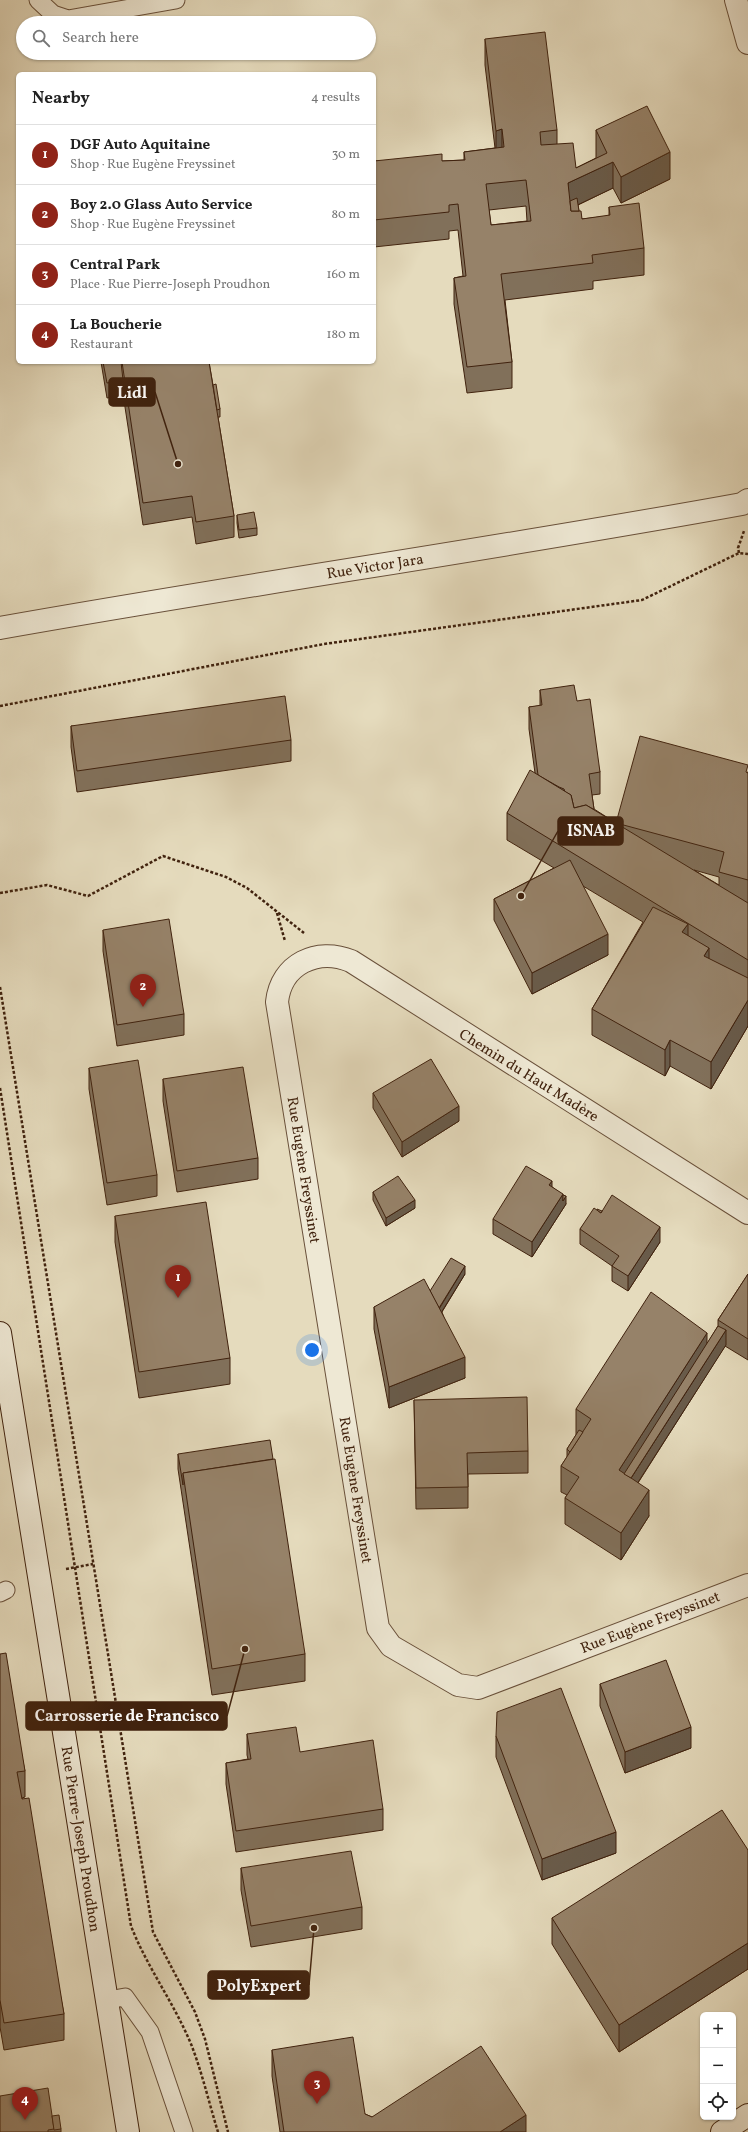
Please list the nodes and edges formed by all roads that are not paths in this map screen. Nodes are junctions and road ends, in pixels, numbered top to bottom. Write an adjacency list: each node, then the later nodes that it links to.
1 (38, 0): 4 (lane)
2 (176, 0): 5 (lane)
3 (736, 0): 6 (street)
4 (59, 16)
5 (85, 16)
6 (748, 43)
7 (748, 500): 8 (street, Rue Victor Jara)
8 (0, 628)
9 (307, 960): 10 (street, Chemin du Haut Madère); 12 (street, Rue Eugène Freyssinet)
10 (748, 1213)
11 (0, 1333): 13 (street, Rue Pierre-Joseph Proudhon)
12 (748, 1585)
13 (108, 2000): 15 (street, Rue Pierre-Joseph Proudhon); 16 (lane)
14 (748, 2115): 17 (street)
15 (128, 2132)
16 (184, 2132)
17 (722, 2132)

